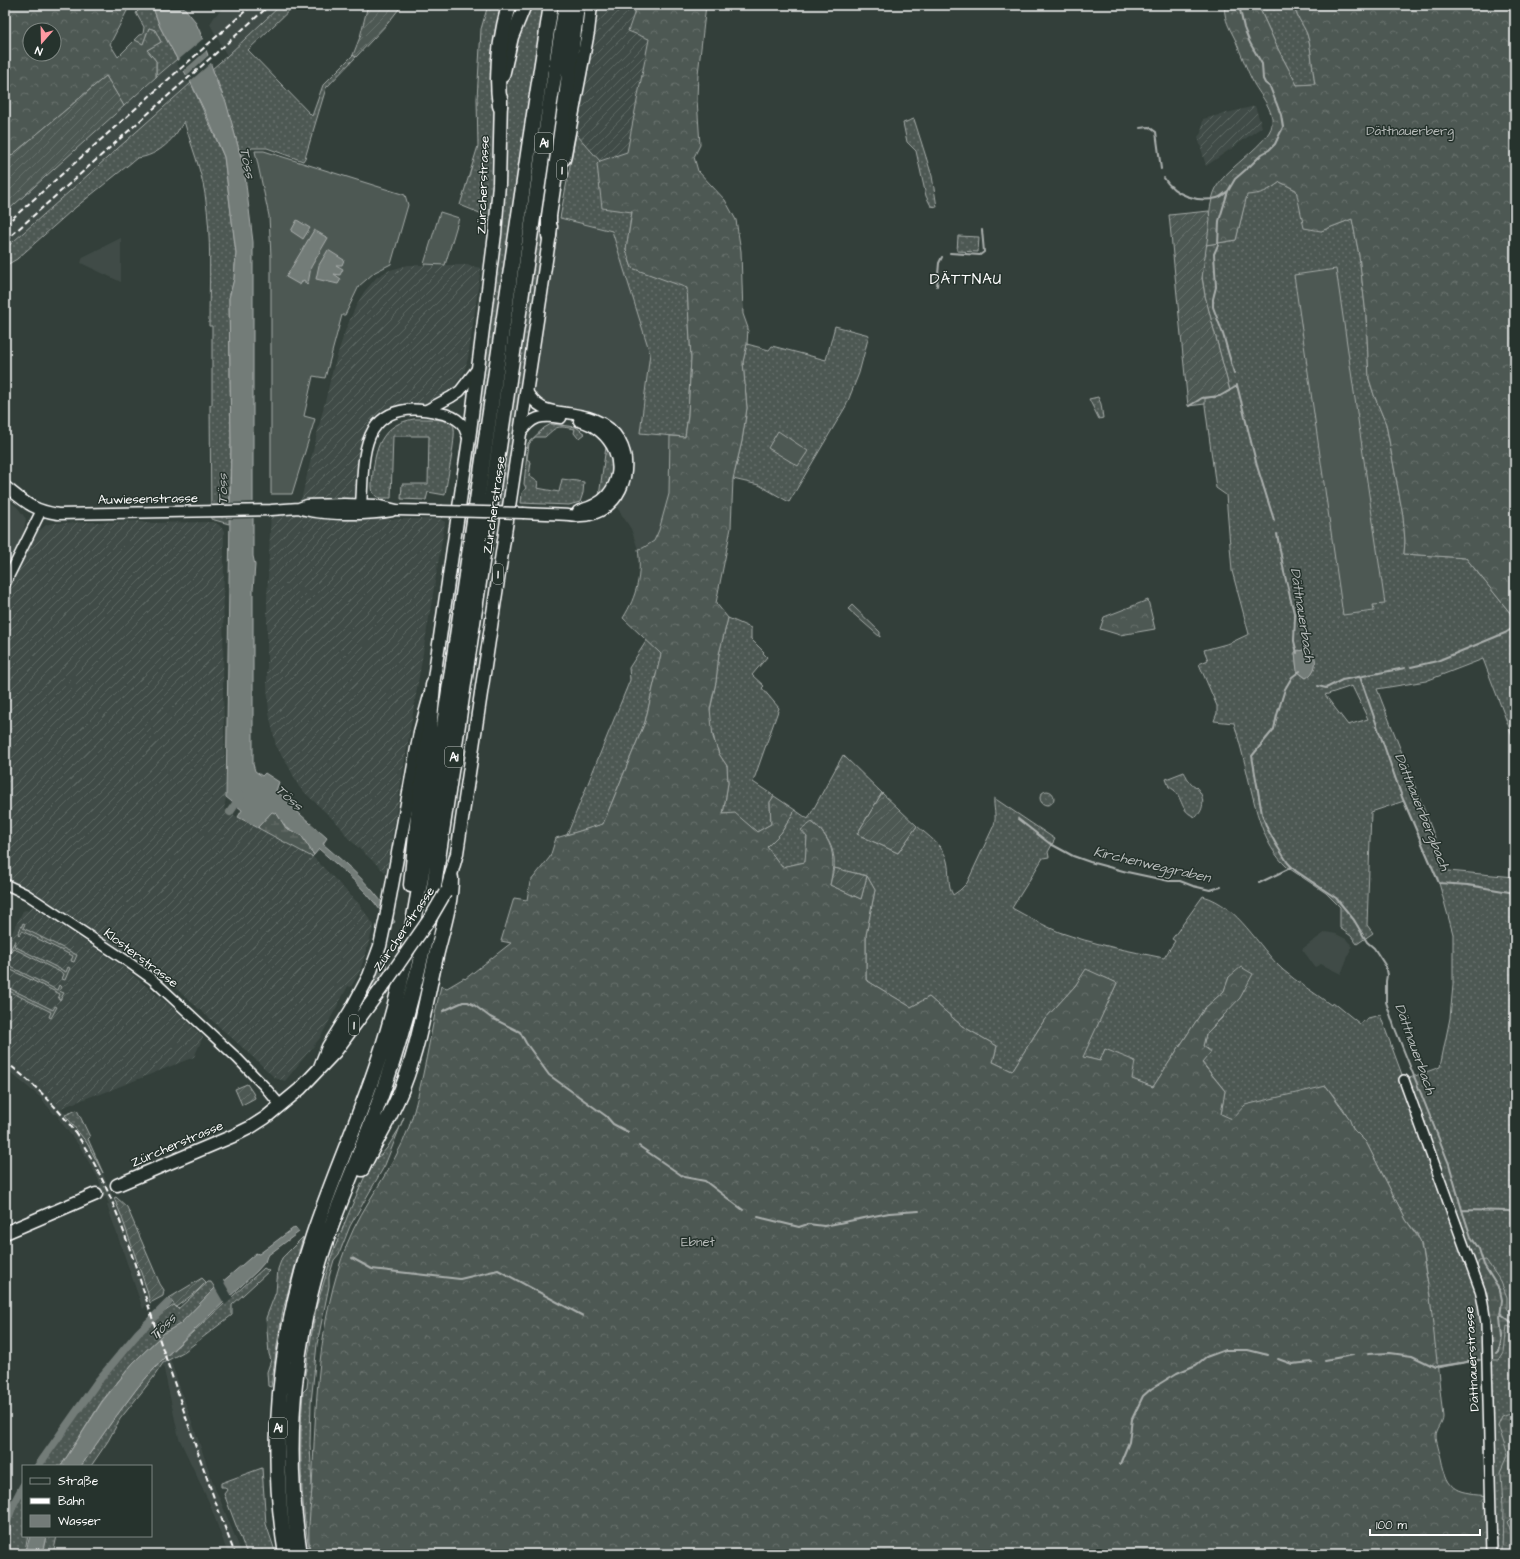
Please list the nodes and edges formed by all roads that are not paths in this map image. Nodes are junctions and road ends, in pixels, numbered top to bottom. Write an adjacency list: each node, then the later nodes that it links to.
1 (509, 5): 9 (highway)
2 (525, 5): 9 (main road, Zürcherstrasse / 1)
3 (551, 5): 26 (highway, A1)
4 (566, 5): 32 (highway, A1)
5 (577, 5): 10 (highway, A1)
6 (591, 5): 8 (main road, Zürcherstrasse / 1)
7 (596, 5): 8 (main road)
8 (588, 32): 10 (main road, Zürcherstrasse / 1)
9 (500, 106): 11 (main road, Zürcherstrasse / 1)
10 (549, 236): 12 (main road, Zürcherstrasse / 1)
11 (477, 369): 13 (main road); 15 (main road, Zürcherstrasse / 1)
12 (526, 390): 14 (main road, Zürcherstrasse / 1); 21 (main road, Auwiesenstrasse)
13 (427, 410): 15 (main road); 17 (main road)
14 (519, 435): 21 (main road, Auwiesenstrasse); 24 (main road, Zürcherstrasse / 1)
15 (469, 439): 23 (main road, Zürcherstrasse / 1)
16 (5, 486): 20 (main road, Auwiesenstrasse)
17 (361, 505): 18 (main road, Auwiesenstrasse); 19 (main road, Auwiesenstrasse)
18 (299, 508): 19 (main road, Auwiesenstrasse); 20 (main road, Auwiesenstrasse)
19 (397, 510): 21 (main road, Auwiesenstrasse, bridge)
20 (41, 511): 22 (street)
21 (571, 515)
22 (5, 584)
23 (433, 685): 26 (highway, A1); 27 (main road, Zürcherstrasse / 1)
24 (451, 878): 27 (main road, Zürcherstrasse / 1, bridge); 32 (highway, A1)
25 (5, 884): 29 (street, Klosterstrasse)
26 (414, 920): 34 (highway, A1)
27 (320, 1066): 29 (main road, Zürcherstrasse / 1)
28 (1404, 1080): 36 (street, Dättnauerstrasse)
29 (280, 1106): 30 (main road, Zürcherstrasse / 1)
30 (117, 1185)
31 (96, 1194): 33 (main road)
32 (333, 1221): 35 (highway, A1)
33 (5, 1233)
34 (286, 1554)
35 (300, 1554)
36 (1492, 1554)

